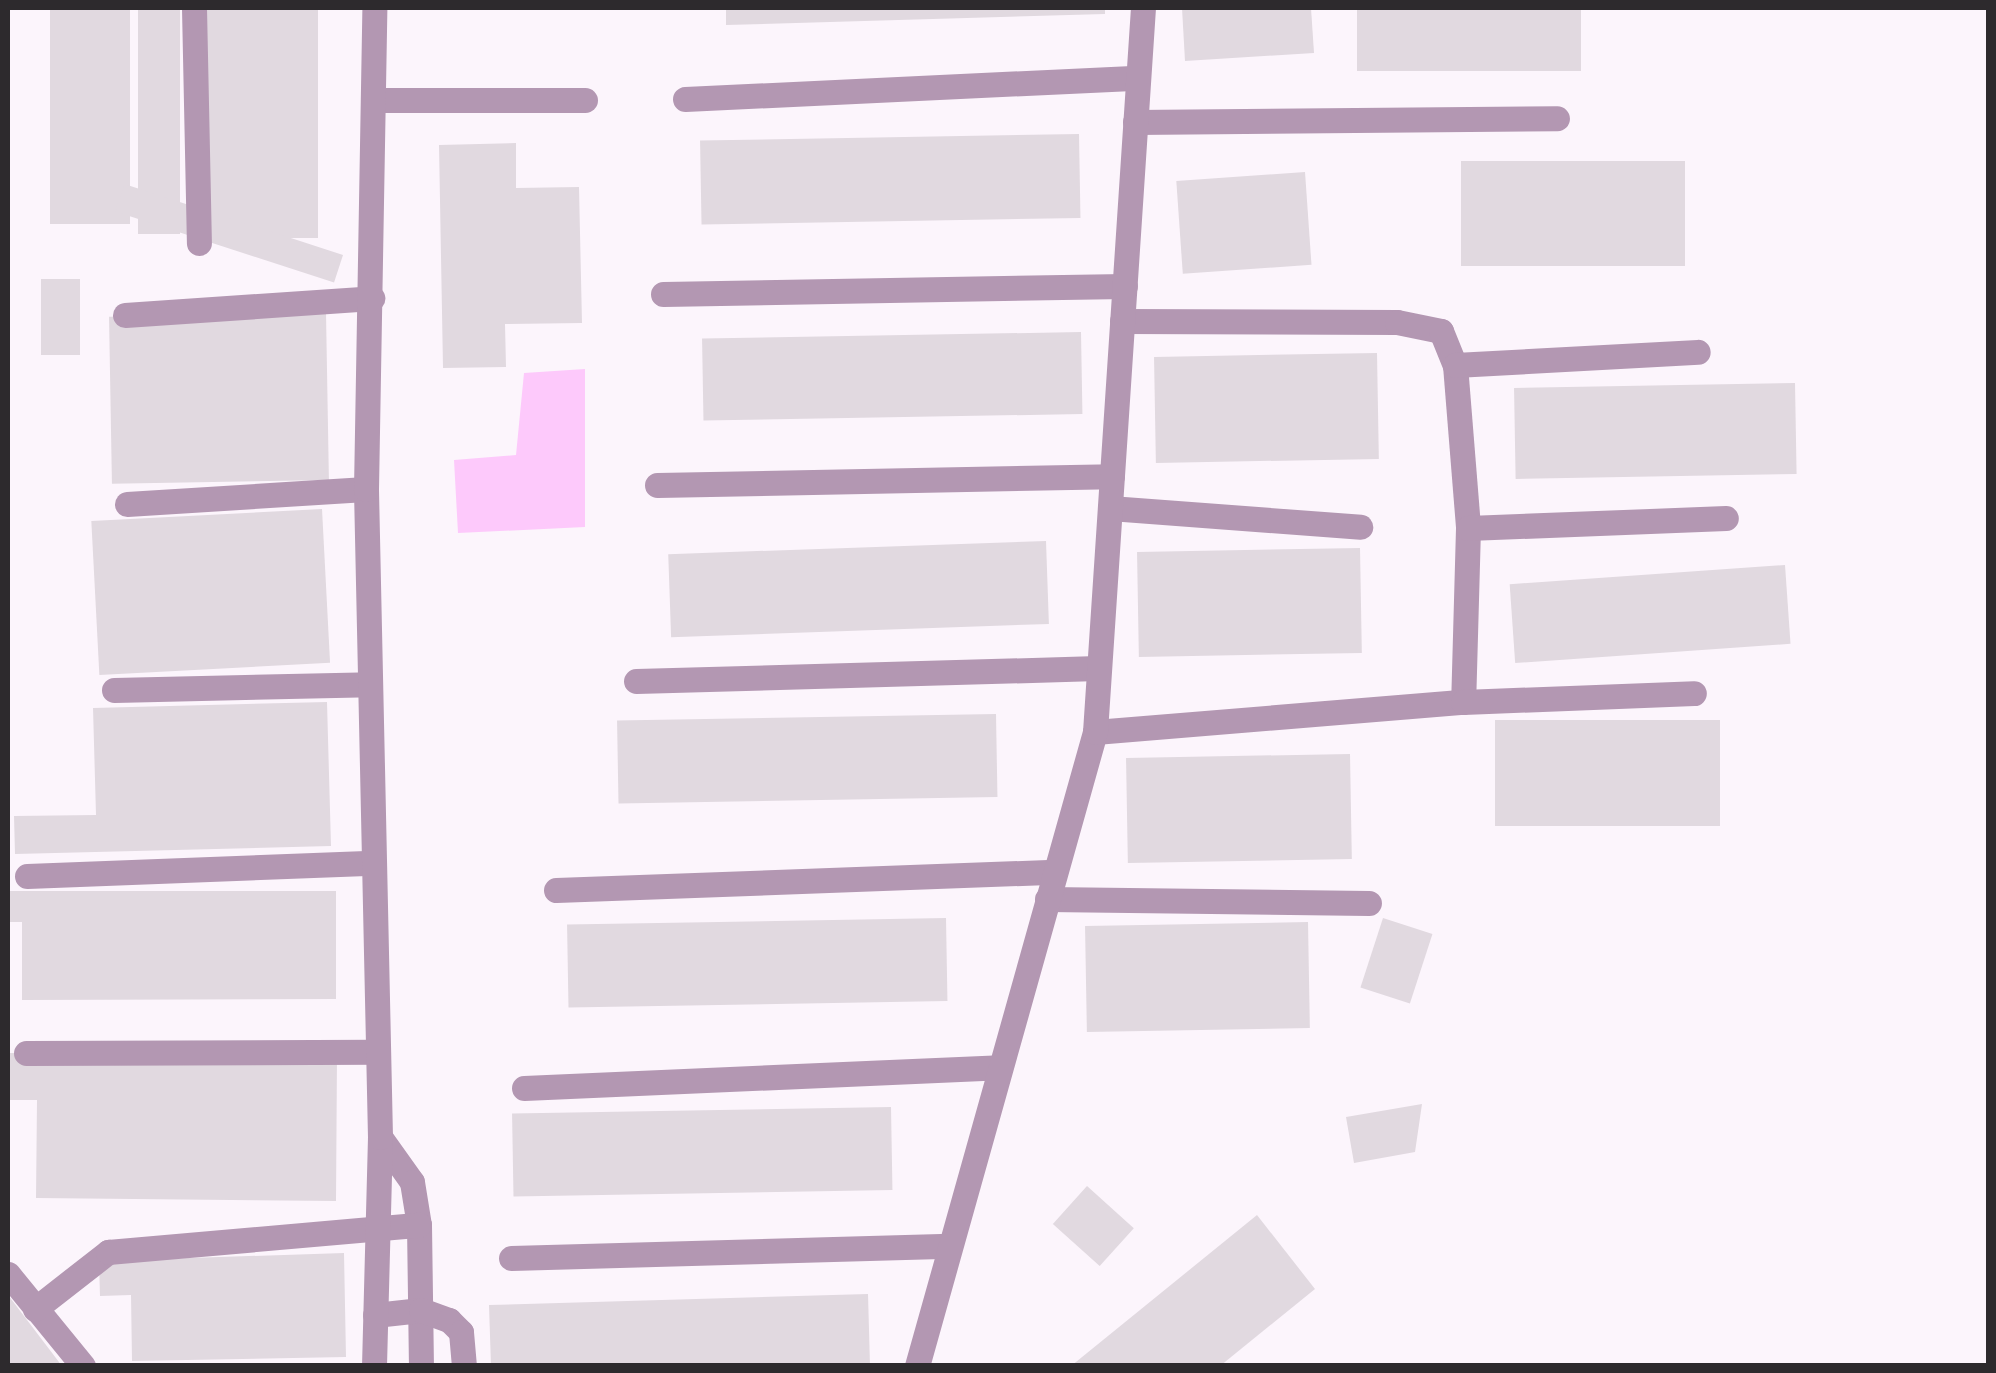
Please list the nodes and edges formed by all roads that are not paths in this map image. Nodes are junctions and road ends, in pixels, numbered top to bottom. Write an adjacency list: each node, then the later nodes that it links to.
1 (194, 8): 10 (street)
2 (374, 8): 6 (street)
3 (1143, 8): 4 (street)
4 (1138, 78): 5 (street); 9 (street)
5 (686, 99)
6 (373, 100): 7 (street); 13 (street)
7 (585, 100)
8 (1557, 118): 9 (street)
9 (1136, 122): 11 (street)
10 (199, 243)
11 (1124, 286): 12 (street); 15 (street)
12 (663, 294)
13 (372, 298): 14 (street); 20 (street)
14 (125, 315)
15 (1122, 321): 17 (street); 18 (street)
16 (1698, 352): 17 (street)
17 (1455, 365): 25 (street)
18 (1112, 476): 19 (street); 22 (street)
19 (657, 486)
20 (366, 490): 21 (street); 28 (street)
21 (127, 504)
22 (1110, 508): 24 (street); 26 (street)
23 (1726, 518): 25 (street)
24 (1360, 527)
25 (1468, 528): 31 (street)
26 (1098, 668): 27 (street); 32 (street)
27 (636, 681)
28 (370, 684): 29 (street); 33 (street)
29 (114, 690)
30 (1694, 693): 31 (street)
31 (1464, 702): 32 (street)
32 (1094, 732): 34 (street)
33 (373, 864): 35 (street); 39 (street)
34 (1055, 872): 36 (street); 37 (street)
35 (27, 876)
36 (556, 890)
37 (1047, 899): 38 (street); 41 (street)
38 (1369, 903)
39 (375, 1052): 40 (street); 43 (street)
40 (26, 1053)
41 (1000, 1067): 42 (street); 46 (street)
42 (524, 1088)
43 (380, 1137): 44 (street); 45 (street)
44 (419, 1226): 45 (street); 50 (street)
45 (378, 1229): 49 (street); 51 (street)
46 (950, 1246): 47 (street); 56 (street)
47 (512, 1258)
48 (8, 1274): 49 (street)
49 (35, 1309): 52 (street)
50 (421, 1310): 51 (street); 54 (street); 55 (street)
51 (375, 1316): 53 (street)
52 (83, 1366)
53 (374, 1366)
54 (421, 1366)
55 (464, 1366)
56 (917, 1366)

